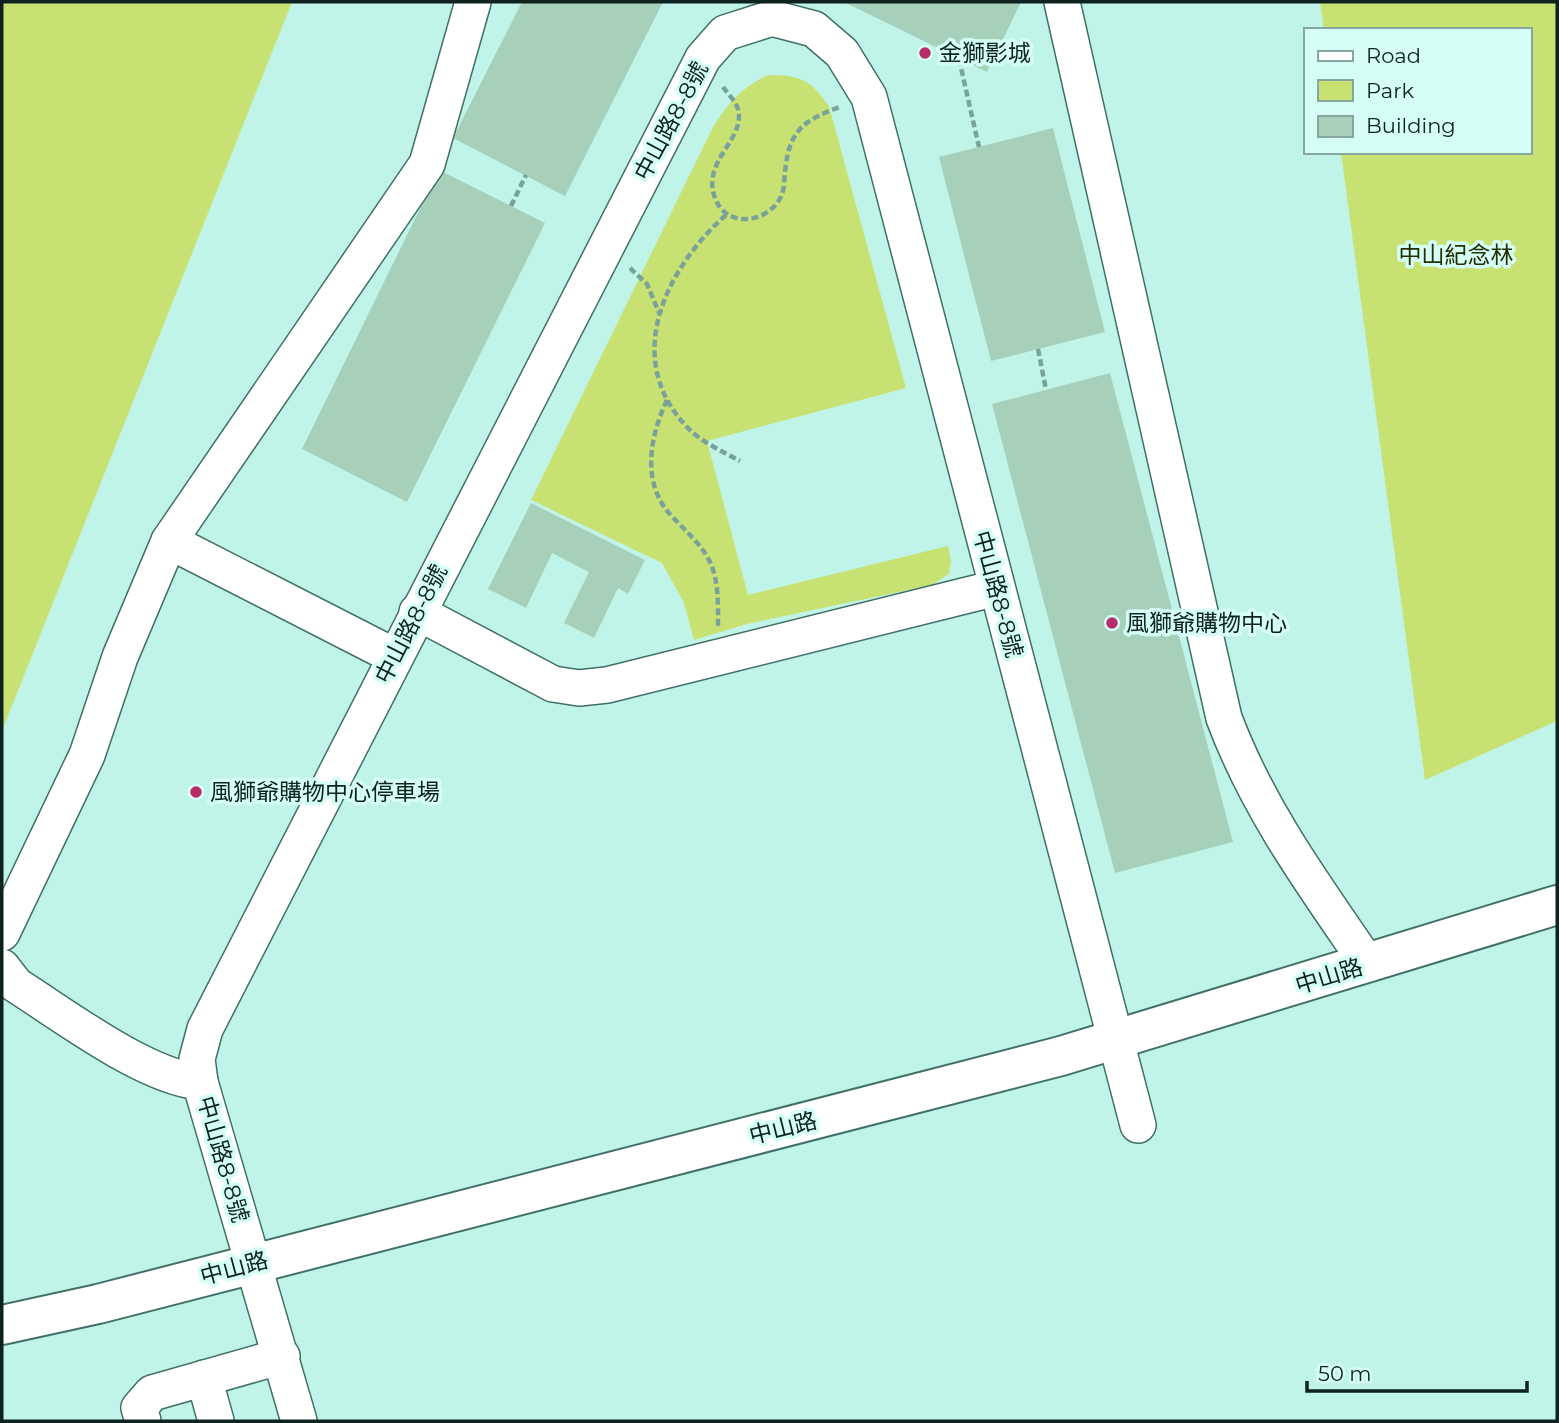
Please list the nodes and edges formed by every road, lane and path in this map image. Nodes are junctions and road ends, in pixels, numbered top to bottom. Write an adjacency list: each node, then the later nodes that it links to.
1 (473, 2): 16 (lane)
2 (1062, 2): 23 (lane)
3 (703, 58): 5 (lane, 中山路8-8號); 9 (path); 10 (lane, 中山路8-8號)
4 (959, 59): 6 (path)
5 (869, 97): 9 (path); 17 (lane, 中山路8-8號)
6 (979, 147)
7 (526, 175): 8 (path)
8 (511, 206)
9 (726, 215): 11 (path)
10 (604, 251): 11 (path); 18 (lane, 中山路8-8號)
11 (659, 314): 14 (path)
12 (1038, 349): 13 (path)
13 (1046, 390)
14 (667, 400): 15 (path); 20 (path)
15 (740, 461)
16 (169, 541): 19 (lane); 22 (lane)
17 (996, 588): 20 (lane); 25 (lane, 中山路8-8號)
18 (417, 612): 19 (lane, 中山路8-8號); 20 (lane)
19 (394, 656): 26 (lane, 中山路8-8號)
20 (718, 658)
21 (1557, 905): 23 (main road, 中山路)
22 (2, 933)
23 (1368, 964): 25 (main road, 中山路)
24 (2, 967): 26 (lane)
25 (1115, 1041): 27 (lane, 中山路8-8號); 28 (main road, 中山路)
26 (201, 1082): 28 (lane, 中山路8-8號)
27 (1138, 1125)
28 (253, 1263): 29 (main road, 中山路); 32 (lane, 中山路8-8號)
29 (69, 1311): 30 (main road, 中山路); 31 (main road)
30 (2, 1325)
31 (2, 1340)
32 (282, 1356): 33 (lane); 36 (lane, 中山路8-8號)
33 (204, 1378): 34 (lane); 35 (lane)
34 (143, 1421)
35 (216, 1421)
36 (299, 1421)

